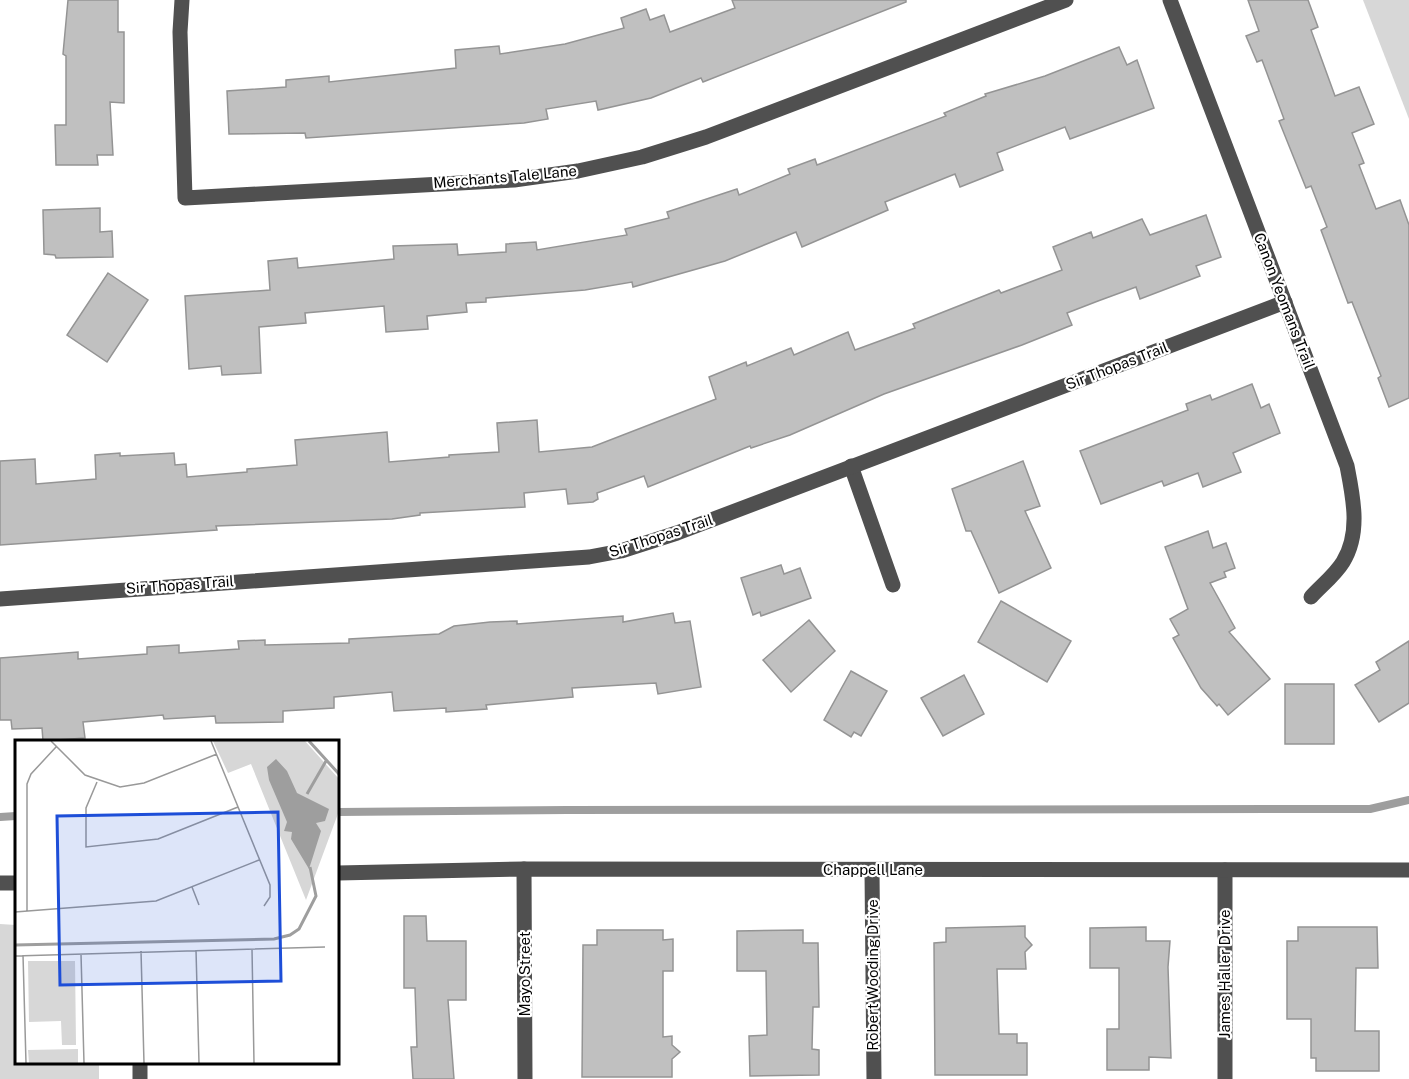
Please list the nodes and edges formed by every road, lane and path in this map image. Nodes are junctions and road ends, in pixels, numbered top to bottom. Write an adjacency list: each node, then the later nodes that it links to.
1 (182, 0): 2 (street, Merchants Tale Lane)
2 (1066, 0)
3 (1170, 0): 4 (street, Canon Yeomans Trail)
4 (1285, 302): 5 (street, Sir Thopas Trail); 7 (street, Canon Yeomans Trail)
5 (851, 466): 6 (street); 8 (street, Sir Thopas Trail)
6 (893, 585)
7 (1311, 597)
8 (0, 599)
9 (524, 869): 12 (street, Chappell Lane); 13 (street, Chappell Lane); 14 (street, Mayo Street)
10 (1225, 870): 11 (street, Chappell Lane); 12 (street, Chappell Lane); 16 (street, James Haller Drive)
11 (1409, 870)
12 (872, 871): 15 (street, Robert Wooding Drive)
13 (339, 873)
14 (525, 1079)
15 (874, 1079)
16 (1226, 1079)

